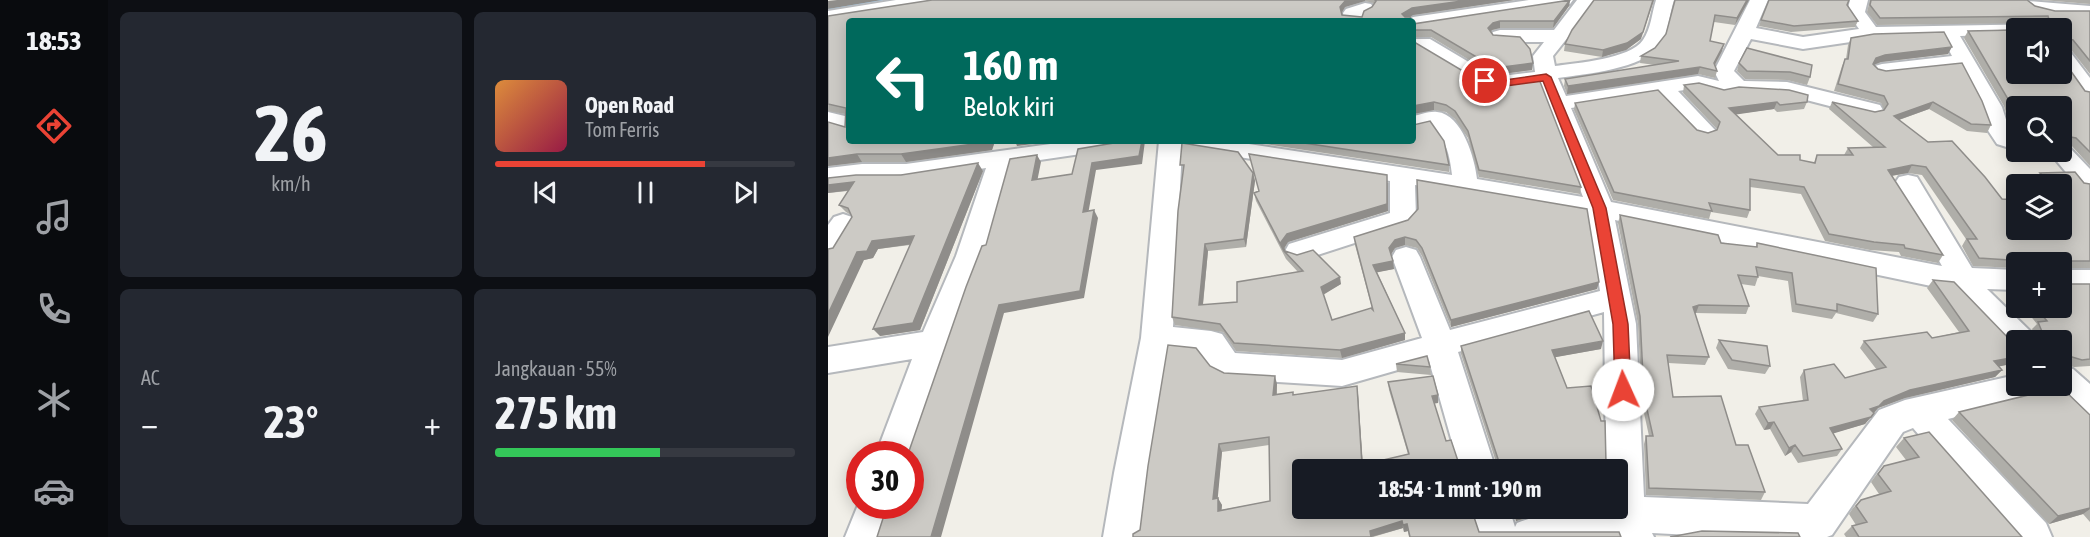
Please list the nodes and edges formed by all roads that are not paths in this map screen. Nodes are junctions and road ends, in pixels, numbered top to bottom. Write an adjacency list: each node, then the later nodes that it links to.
1 (931, 0): 10 (street)
2 (1564, 0): 8 (street)
3 (1586, 0): 17 (street)
4 (1665, 0): 22 (street)
5 (1759, 0): 14 (street)
6 (1859, 0): 15 (street)
7 (2026, 0): 9 (street)
8 (1485, 5): 11 (street)
9 (2090, 11)
10 (828, 16)
11 (1416, 22)
12 (2006, 29): 13 (street)
13 (1948, 31): 15 (street); 19 (street)
14 (1744, 32): 15 (street); 23 (street)
15 (1871, 33)
16 (1500, 36): 17 (street)
17 (1559, 36): 22 (street)
18 (1423, 43): 22 (street)
19 (1966, 62): 21 (street); 32 (street)
20 (2072, 68): 25 (street)
21 (1882, 70)
22 (1546, 76): 26 (street)
23 (1737, 87): 24 (street); 27 (street)
24 (1663, 89): 26 (street); 31 (street)
25 (2090, 92)
26 (1557, 104): 43 (street)
27 (1872, 110)
28 (828, 119): 30 (street)
29 (1416, 122): 42 (street)
30 (846, 124)
31 (1705, 131)
32 (2006, 139)
33 (1103, 144): 36 (street)
34 (1171, 144): 54 (street)
35 (1202, 144): 39 (street)
36 (1001, 160): 38 (street); 55 (street)
37 (2070, 162): 41 (street)
38 (828, 176)
39 (1402, 176): 42 (street); 46 (street)
40 (1908, 183): 48 (street)
41 (2089, 183)
42 (1465, 185): 43 (street)
43 (1600, 208): 48 (street); 52 (street)
44 (843, 223): 45 (street)
45 (828, 247)
46 (1299, 252)
47 (1406, 257): 56 (street)
48 (1962, 279): 49 (street); 53 (street)
49 (2006, 280)
50 (2072, 280): 51 (street)
51 (2090, 280)
52 (1616, 298): 56 (street); 68 (street)
53 (2010, 330)
54 (1157, 338): 56 (street); 71 (street)
55 (933, 343): 57 (street); 64 (street)
56 (1440, 345): 65 (street)
57 (828, 360)
58 (2090, 375): 59 (street)
59 (2072, 377)
60 (2072, 388): 62 (street)
61 (2006, 392): 63 (street)
62 (2090, 404)
63 (1920, 412): 69 (street); 74 (street)
64 (899, 441)
65 (1475, 459)
66 (871, 519): 70 (street)
67 (1493, 519): 72 (street)
68 (1630, 526): 69 (street); 73 (street)
69 (1823, 530)
70 (865, 537)
71 (1123, 537)
72 (1499, 537)
73 (1531, 537)
74 (2032, 537)

